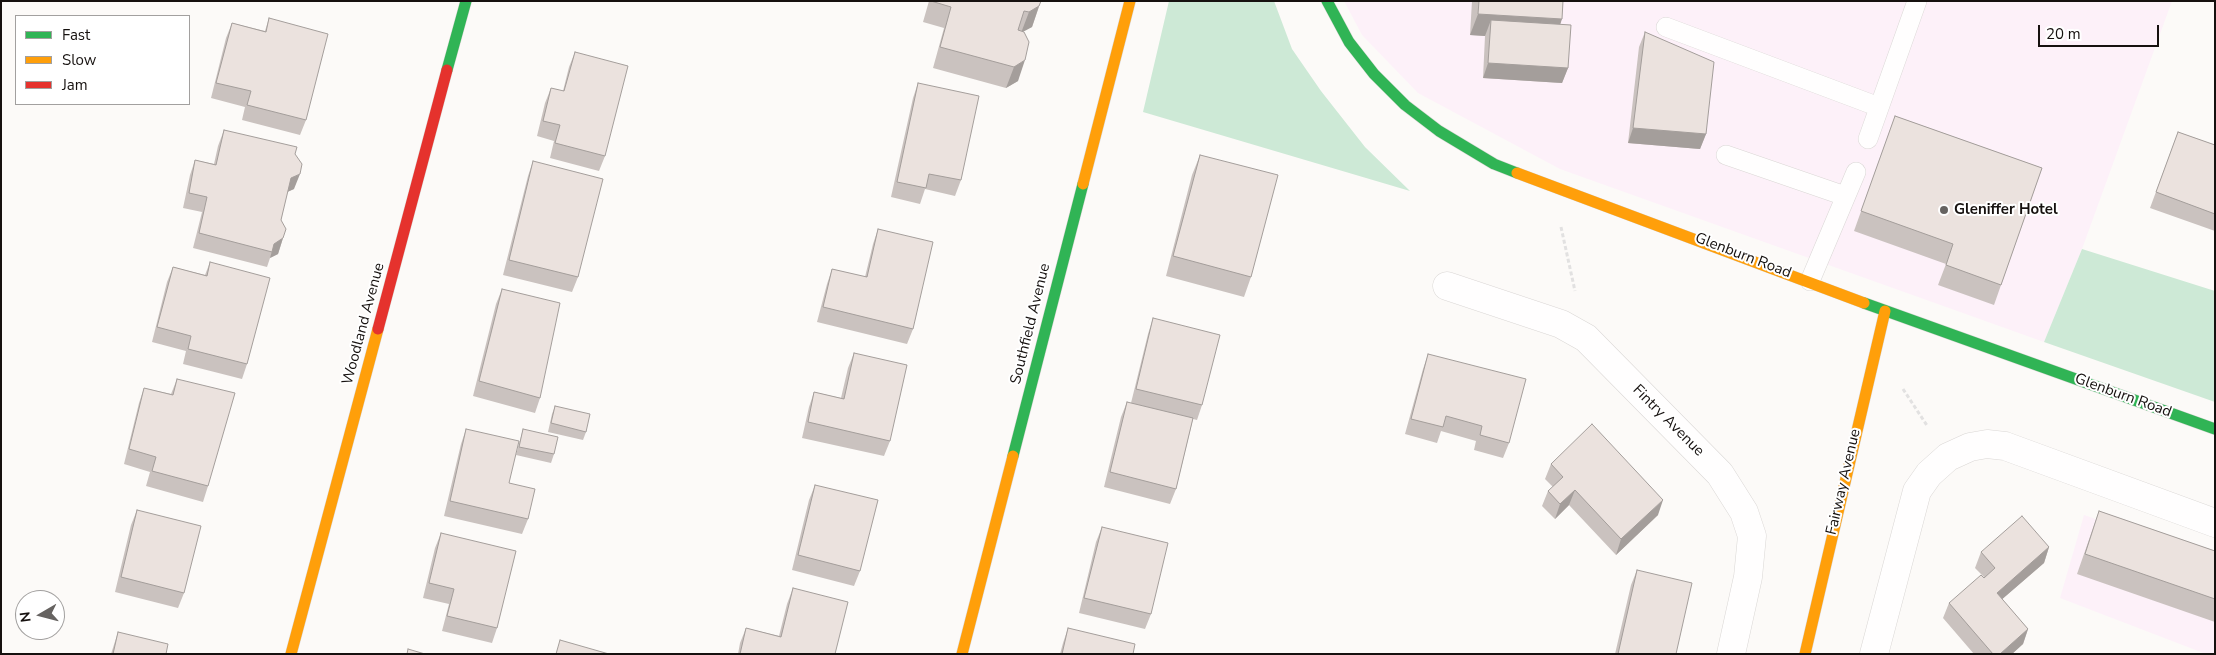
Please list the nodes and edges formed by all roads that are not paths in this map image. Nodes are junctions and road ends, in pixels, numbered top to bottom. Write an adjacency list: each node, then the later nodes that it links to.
1 (466, 1): 16 (street, Woodland Avenue)
2 (1130, 1): 17 (street, Southfield Avenue)
3 (1327, 1): 11 (street, Glenburn Road)
4 (1917, 1): 6 (lane)
5 (1666, 27): 6 (lane)
6 (1879, 107): 7 (lane)
7 (1868, 138)
8 (1726, 155): 10 (lane)
9 (1856, 172): 10 (lane)
10 (1845, 196): 11 (lane)
11 (1810, 282): 13 (street, Glenburn Road)
12 (1447, 286): 18 (street, Fintry Avenue)
13 (1885, 311): 14 (street, Glenburn Road); 19 (street, Fairway Avenue)
14 (2215, 429)
15 (2215, 523): 20 (street)
16 (291, 654)
17 (962, 654)
18 (1731, 654)
19 (1805, 654)
20 (1874, 654)

